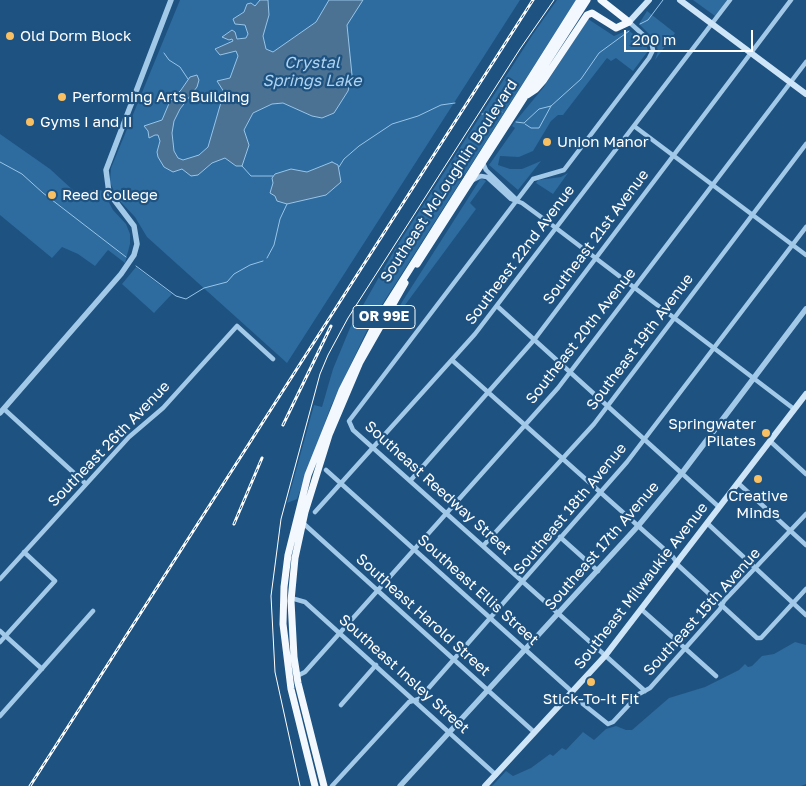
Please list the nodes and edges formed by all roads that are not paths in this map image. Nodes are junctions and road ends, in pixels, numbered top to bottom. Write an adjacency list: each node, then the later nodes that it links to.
1 (171, 0): 10 (street)
2 (176, 0): 10 (street)
3 (580, 0): 18 (highway, Southeast McLoughlin Boulevard / OR 99E)
4 (587, 0): 17 (highway, Southeast McLoughlin Boulevard / OR 99E)
5 (601, 0): 11 (highway)
6 (649, 0): 11 (main road)
7 (680, 0): 12 (main road)
8 (730, 0): 12 (street, Southeast 22nd Avenue)
9 (791, 0): 13 (street, Southeast 21st Avenue)
10 (169, 9): 46 (street)
11 (629, 22): 17 (highway); 25 (street)
12 (712, 24): 13 (main road); 19 (street, Southeast 22nd Avenue)
13 (752, 53): 15 (main road); 21 (street, Southeast 21st Avenue)
14 (806, 62): 15 (street, Southeast 20th Avenue)
15 (790, 83): 16 (main road); 24 (street, Southeast 20th Avenue)
16 (806, 94)
17 (526, 95): 18 (highway, Southeast McLoughlin Boulevard / OR 99E)
18 (509, 117): 22 (highway, Southeast McLoughlin Boulevard / OR 99E); 65 (highway, Southeast McLoughlin Boulevard / OR 99E)
19 (634, 126): 21 (street); 28 (street, Southeast 22nd Avenue)
20 (806, 144): 26 (street, Southeast 19th Avenue)
21 (673, 155): 24 (street); 31 (street, Southeast 21st Avenue)
22 (483, 163): 23 (highway, Southeast McLoughlin Boulevard / OR 99E); 25 (street)
23 (471, 181): 25 (street); 66 (highway, Southeast McLoughlin Boulevard / OR 99E)
24 (713, 185): 26 (street); 32 (street, Southeast 20th Avenue)
25 (517, 200): 28 (street); 51 (street, Southeast Reedway Street)
26 (752, 215): 29 (street); 35 (street, Southeast 19th Avenue)
27 (806, 227): 29 (street, Southeast 18th Avenue)
28 (556, 228): 31 (street); 33 (street, Southeast 22nd Avenue)
29 (792, 245): 30 (street); 37 (street, Southeast 18th Avenue)
30 (806, 255)
31 (595, 258): 32 (street); 36 (street, Southeast 21st Avenue)
32 (635, 289): 35 (street); 40 (street, Southeast 20th Avenue)
33 (497, 306): 36 (street); 39 (street, Southeast 22nd Avenue)
34 (806, 309): 41 (street, Southeast 17th Avenue)
35 (674, 318): 37 (street); 45 (street, Southeast 19th Avenue)
36 (534, 340): 40 (street); 42 (street, Southeast 21st Avenue)
37 (714, 348): 41 (street); 49 (street, Southeast 18th Avenue)
38 (273, 358): 58 (street, Southeast 26th Avenue)
39 (453, 361): 42 (street); 51 (street, Southeast 22nd Avenue)
40 (570, 372): 45 (street); 48 (street, Southeast 20th Avenue)
41 (754, 378): 47 (street); 54 (street, Southeast 17th Avenue)
42 (488, 393): 48 (street); 56 (street, Southeast 21st Avenue)
43 (806, 394): 44 (main road, Southeast Milwaukie Avenue)
44 (803, 403): 47 (main road, Southeast Milwaukie Avenue)
45 (607, 406): 49 (street); 52 (street, Southeast 19th Avenue)
46 (1, 409): 58 (street)
47 (794, 409): 50 (main road, Southeast Milwaukie Avenue)
48 (524, 425): 52 (street); 63 (street, Southeast 20th Avenue)
49 (645, 440): 54 (street); 60 (street, Southeast 18th Avenue)
50 (770, 441): 55 (street); 57 (main road, Southeast Milwaukie Avenue)
51 (374, 448): 56 (street, Southeast Reedway Street); 59 (street, Southeast 22nd Avenue)
52 (561, 459): 60 (street); 71 (street, Southeast 19th Avenue)
53 (326, 470): 59 (street, Southeast Ellis Street)
54 (682, 473): 61 (street); 68 (street, Southeast 17th Avenue)
55 (806, 474)
56 (410, 480): 63 (street, Southeast Reedway Street)
57 (738, 483): 61 (main road, Southeast Milwaukie Avenue); 69 (street)
58 (86, 484): 74 (street, Southeast 26th Avenue)
59 (341, 484): 62 (street, Southeast 22nd Avenue); 73 (street, Southeast Ellis Street)
60 (600, 493): 68 (street); 70 (street, Southeast 18th Avenue)
61 (719, 508): 67 (main road, Southeast Milwaukie Avenue)
62 (316, 512)
63 (447, 514): 71 (street, Southeast Reedway Street); 73 (street, Southeast 20th Avenue)
64 (806, 514): 69 (street, Southeast 15th Avenue)
65 (296, 517): 66 (street, Southeast Harold Street); 112 (highway, Southeast McLoughlin Boulevard / OR 99E)
66 (303, 523): 81 (street, Southeast Harold Street); 82 (highway, Southeast McLoughlin Boulevard / OR 99E)
67 (708, 523): 75 (main road, Southeast Milwaukie Avenue); 76 (street)
68 (638, 526): 75 (street); 77 (street, Southeast 17th Avenue)
69 (791, 531): 72 (street); 76 (street, Southeast 15th Avenue)
70 (560, 537): 77 (street); 79 (street, Southeast 18th Avenue)
71 (483, 546): 79 (street, Southeast Reedway Street)
72 (806, 546)
73 (414, 550): 81 (street, Southeast 20th Avenue); 89 (street, Southeast Ellis Street)
74 (24, 552): 78 (street, Southeast 26th Avenue); 92 (street)
75 (676, 563): 84 (street); 85 (main road, Southeast Milwaukie Avenue)
76 (756, 568): 83 (street); 84 (street, Southeast 15th Avenue)
77 (598, 571): 87 (street, Southeast 17th Avenue)
78 (0, 579)
79 (523, 581): 87 (street, Southeast Reedway Street); 89 (street, Southeast 18th Avenue)
80 (806, 589): 83 (street)
81 (377, 591): 91 (street, Southeast 20th Avenue); 97 (street, Southeast Harold Street)
82 (291, 598): 91 (street, Southeast Insley Street); 100 (highway, Southeast McLoughlin Boulevard / OR 99E)
83 (793, 603): 84 (street); 88 (street)
84 (722, 605): 94 (street, Southeast 15th Avenue)
85 (641, 609): 94 (street); 96 (main road, Southeast Milwaukie Avenue)
86 (93, 611): 99 (street)
87 (559, 614): 95 (street, Southeast 17th Avenue); 96 (street, Southeast Reedway Street)
88 (806, 615)
89 (490, 619): 95 (street, Southeast Ellis Street); 97 (street, Southeast 18th Avenue)
90 (0, 631): 92 (street)
91 (340, 633): 98 (street, Southeast Insley Street); 100 (street, Southeast 20th Avenue)
92 (6, 636): 93 (street); 99 (street)
93 (0, 642)
94 (685, 648): 101 (street); 103 (street, Southeast 15th Avenue)
95 (525, 650): 102 (street, Southeast 17th Avenue); 104 (street, Southeast Ellis Street)
96 (605, 656): 103 (street, Southeast Reedway Street); 104 (main road, Southeast Milwaukie Avenue)
97 (454, 660): 102 (street, Southeast Harold Street); 105 (street, Southeast 18th Avenue)
98 (376, 666): 105 (street, Southeast Insley Street); 106 (street)
99 (42, 669): 107 (street)
100 (297, 676): 113 (highway, Southeast McLoughlin Boulevard / OR 99E)
101 (716, 676)
102 (488, 690): 109 (street, Southeast 17th Avenue); 110 (street, Southeast Harold Street)
103 (644, 691): 108 (street, Southeast 15th Avenue)
104 (571, 692): 108 (street, Southeast Ellis Street); 110 (main road, Southeast Milwaukie Avenue)
105 (415, 701): 109 (street, Southeast Insley Street); 114 (street, Southeast 18th Avenue)
106 (340, 705)
107 (0, 716)
108 (614, 722)
109 (449, 732): 111 (street, Southeast Insley Street); 115 (street, Southeast 17th Avenue)
110 (534, 732): 111 (main road, Southeast Milwaukie Avenue)
111 (496, 775): 116 (main road, Southeast Milwaukie Avenue)
112 (315, 786)
113 (324, 786)
114 (332, 786)
115 (400, 786)
116 (485, 786)

